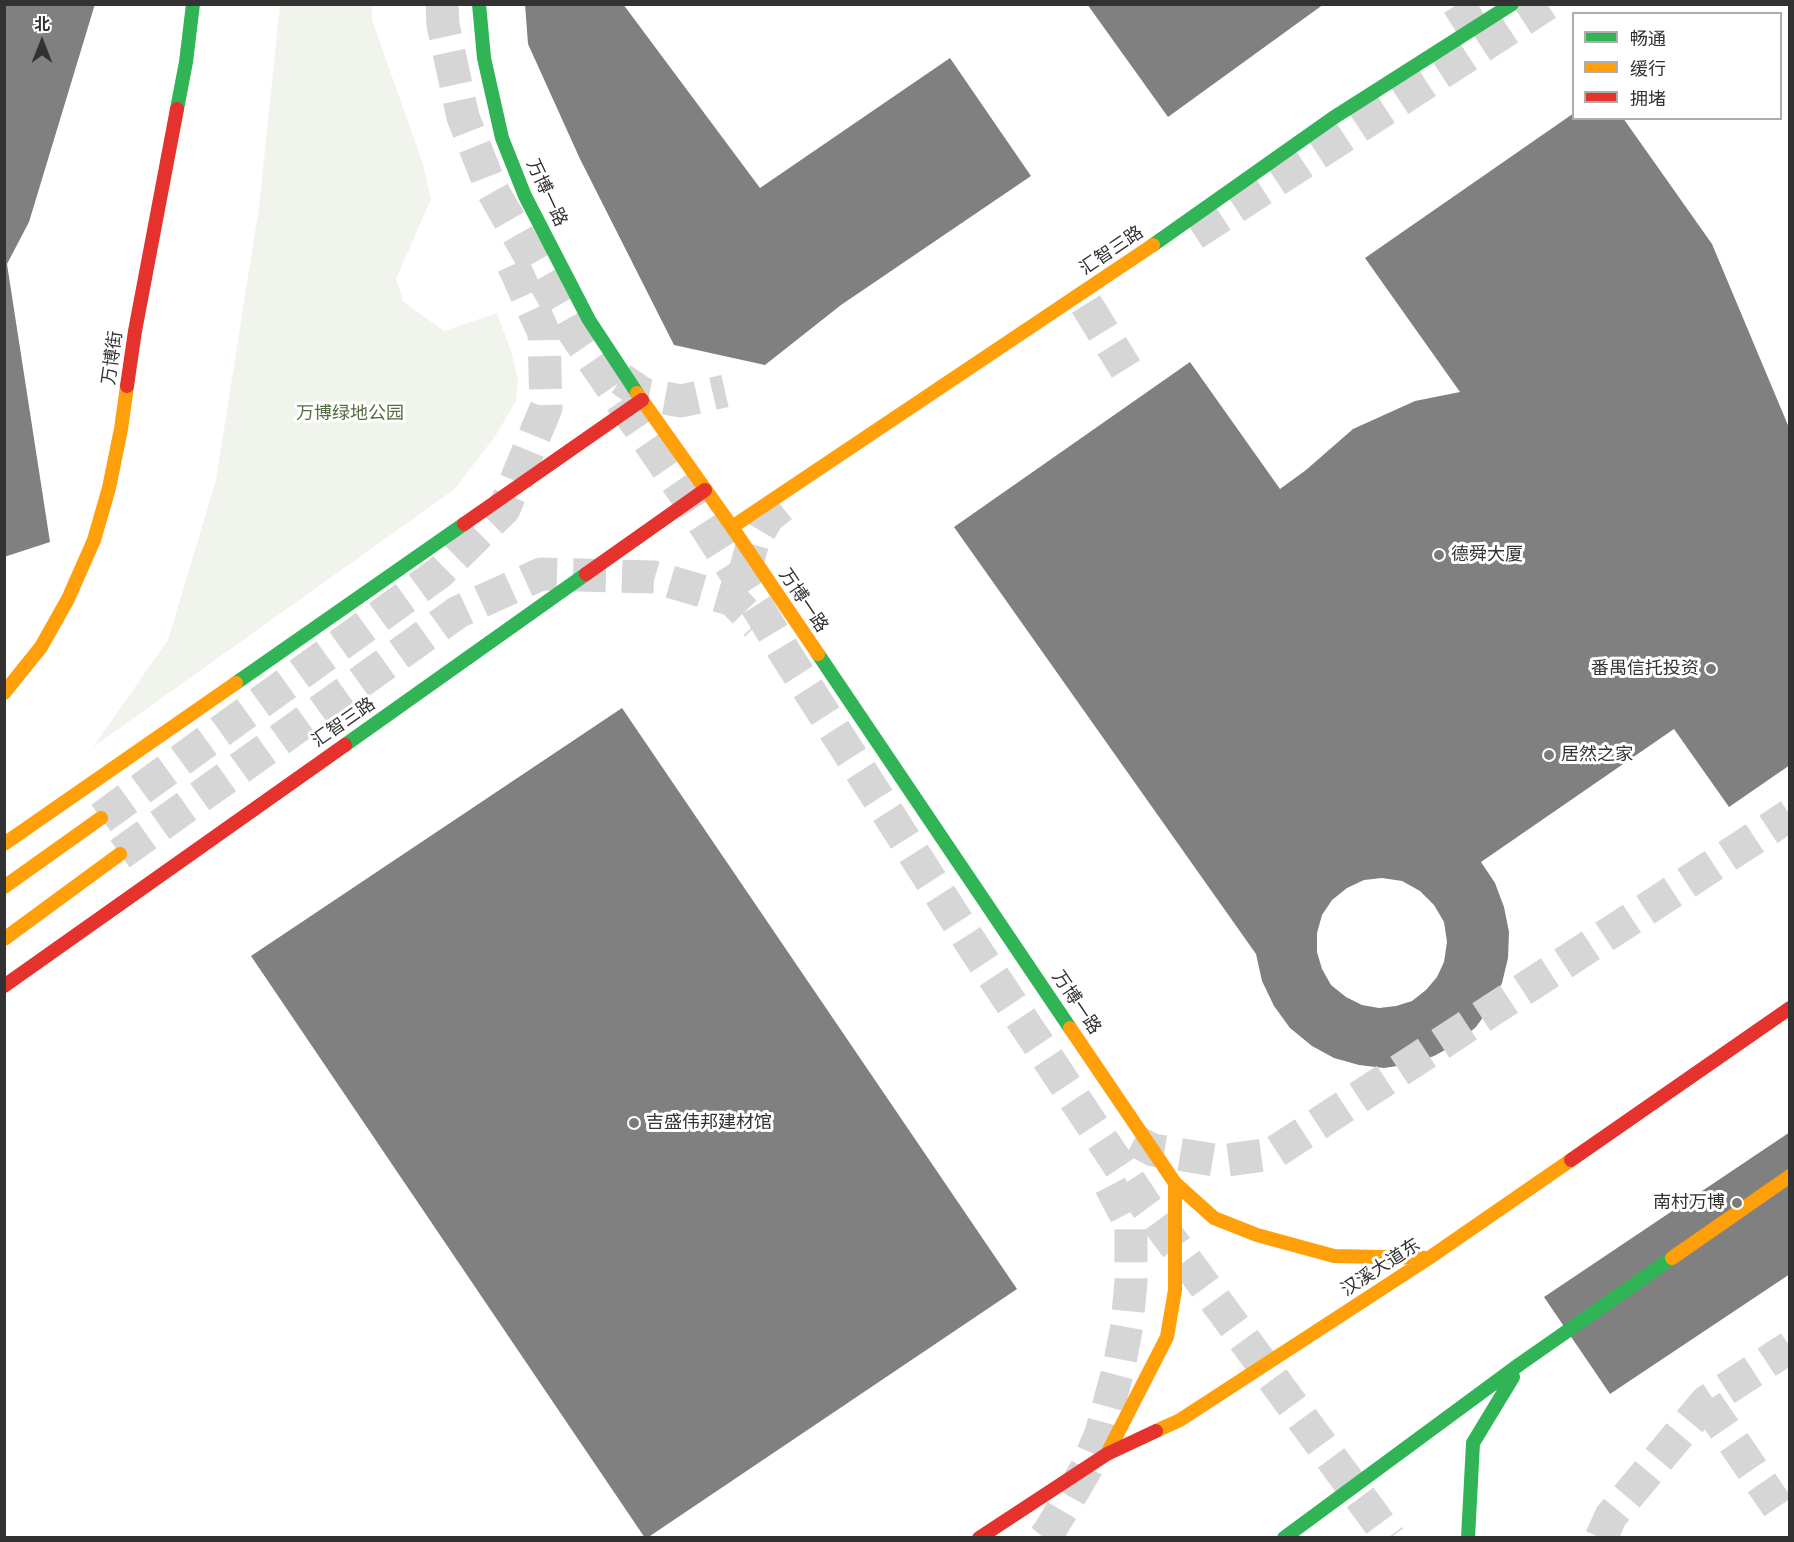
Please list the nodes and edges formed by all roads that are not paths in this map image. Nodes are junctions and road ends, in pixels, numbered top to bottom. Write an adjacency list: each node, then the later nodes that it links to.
1 (193, 4): 7 (street, 万博街)
2 (479, 4): 4 (street, 万博一路)
3 (1512, 4): 6 (street, 汇智三路)
4 (642, 400): 5 (street, 万博一路); 9 (street)
5 (705, 490): 6 (street, 万博一路); 13 (street, 汇智三路)
6 (732, 527): 16 (street, 万博一路)
7 (4, 693)
8 (101, 818): 11 (street)
9 (4, 844)
10 (120, 854): 12 (street)
11 (4, 887)
12 (4, 939)
13 (4, 986)
14 (1790, 1008): 17 (street, 汉溪大道东)
15 (1790, 1176): 18 (street)
16 (1175, 1183): 17 (street, 万博一路); 19 (street)
17 (1429, 1258): 19 (street, 汉溪大道东)
18 (1520, 1364): 21 (street); 22 (street)
19 (1107, 1455): 20 (street, 汉溪大道东)
20 (979, 1538)
21 (1284, 1538)
22 (1468, 1538)

